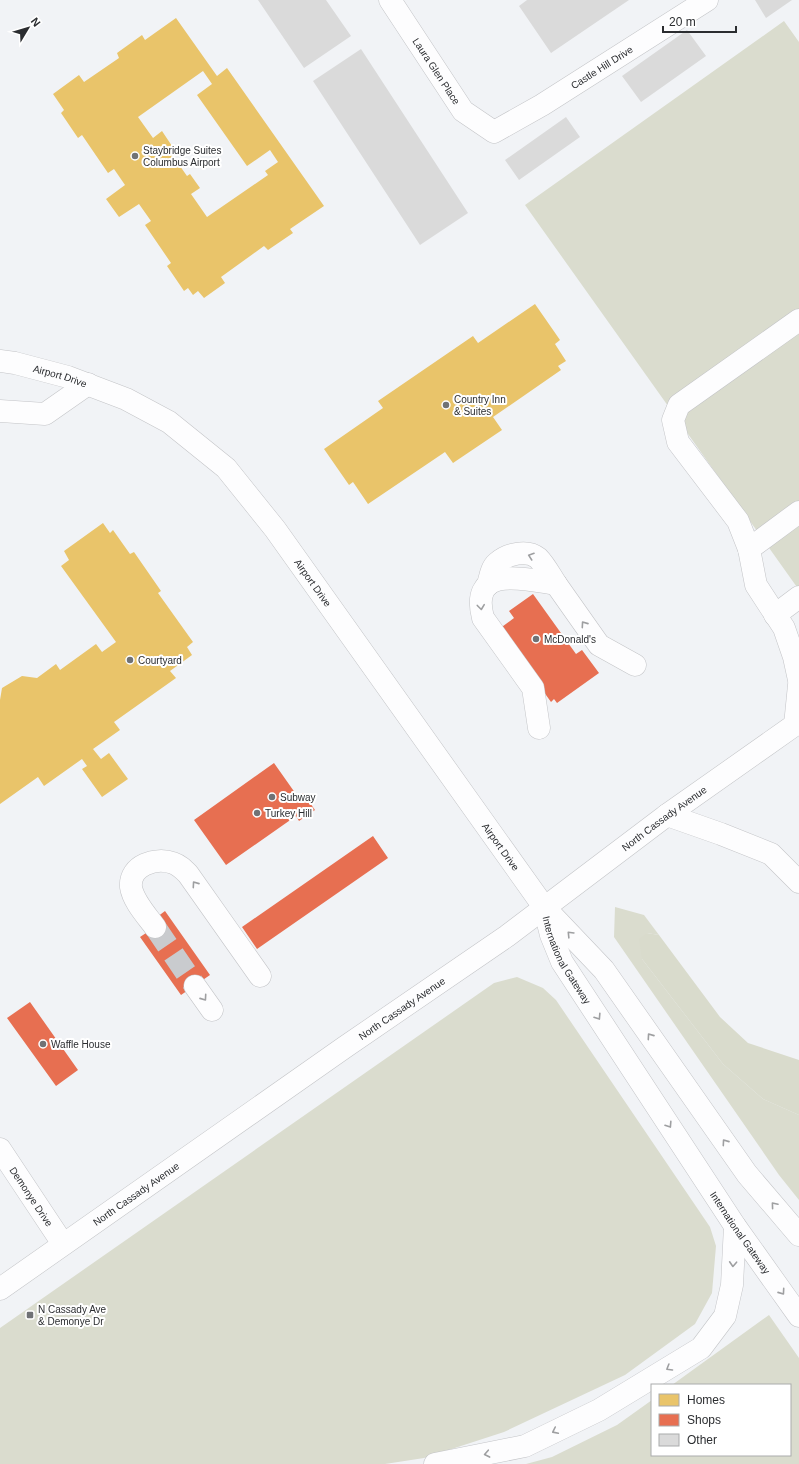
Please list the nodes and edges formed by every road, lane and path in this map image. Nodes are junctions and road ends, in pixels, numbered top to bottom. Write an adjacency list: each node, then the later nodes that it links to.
1 (390, 0): 3 (main road, Laura Glen Place)
2 (707, 0): 3 (main road, Castle Hill Drive)
3 (494, 132)
4 (799, 320): 9 (main road)
5 (0, 360): 6 (main road, Airport Drive)
6 (88, 384): 7 (main road); 19 (main road, Airport Drive)
7 (0, 412)
8 (798, 515): 9 (main road)
9 (748, 549): 11 (main road)
10 (799, 597): 11 (main road)
11 (786, 628): 13 (main road)
12 (635, 665): 16 (main road, one-way to 16)
13 (799, 680)
14 (799, 685): 15 (main road)
15 (797, 723): 17 (main road, North Cassady Avenue)
16 (539, 728)
17 (667, 814): 18 (main road); 19 (main road, North Cassady Avenue)
18 (796, 875)
19 (544, 907): 25 (main road, International Gateway, one-way to 25); 26 (main road, International Gateway, one-way to 19); 27 (main road, North Cassady Avenue)
20 (155, 927): 21 (main road, one-way to 20)
21 (260, 976)
22 (195, 986): 23 (main road, one-way to 23)
23 (212, 1010)
24 (0, 1149): 27 (main road, Demonye Drive)
25 (735, 1226): 29 (main road, International Gateway, one-way to 29); 30 (main road, one-way to 30)
26 (799, 1235)
27 (63, 1244): 28 (main road, North Cassady Avenue)
28 (0, 1289)
29 (799, 1316)
30 (434, 1464)

